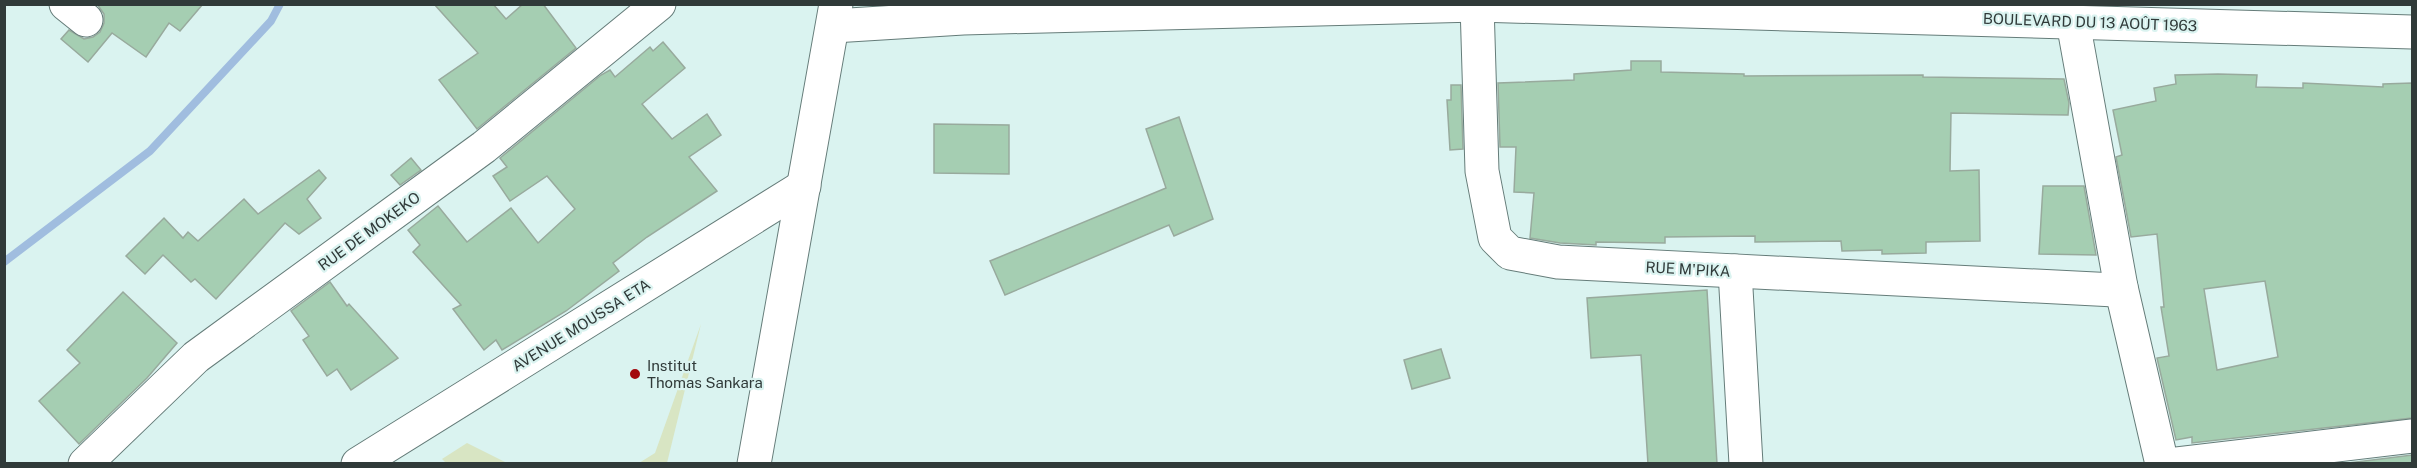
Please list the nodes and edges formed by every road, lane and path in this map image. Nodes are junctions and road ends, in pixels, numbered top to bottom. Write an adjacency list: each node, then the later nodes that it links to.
1 (659, 4): 12 (street, RUE DE MOKEKO)
2 (1477, 5): 3 (street, BOULEVARD DU 13 AOÛT 1963); 4 (street, BOULEVARD DU 13 AOÛT 1963); 9 (street, RUE M'PIKA)
3 (972, 11): 5 (street, BOULEVARD DU 13 AOÛT 1963)
4 (2033, 12): 6 (street, BOULEVARD DU 13 AOÛT 1963)
5 (835, 15): 8 (street)
6 (2073, 22): 7 (street, BOULEVARD DU 13 AOÛT 1963); 10 (street)
7 (2412, 32)
8 (804, 186): 13 (street, AVENUE MOUSSA ETA); 14 (street)
9 (1735, 271): 10 (street, RUE M'PIKA); 15 (street)
10 (2121, 287): 16 (street)
11 (2412, 436): 17 (street)
12 (85, 464)
13 (358, 464)
14 (754, 464)
15 (1746, 464)
16 (2162, 464)
17 (2177, 464)

